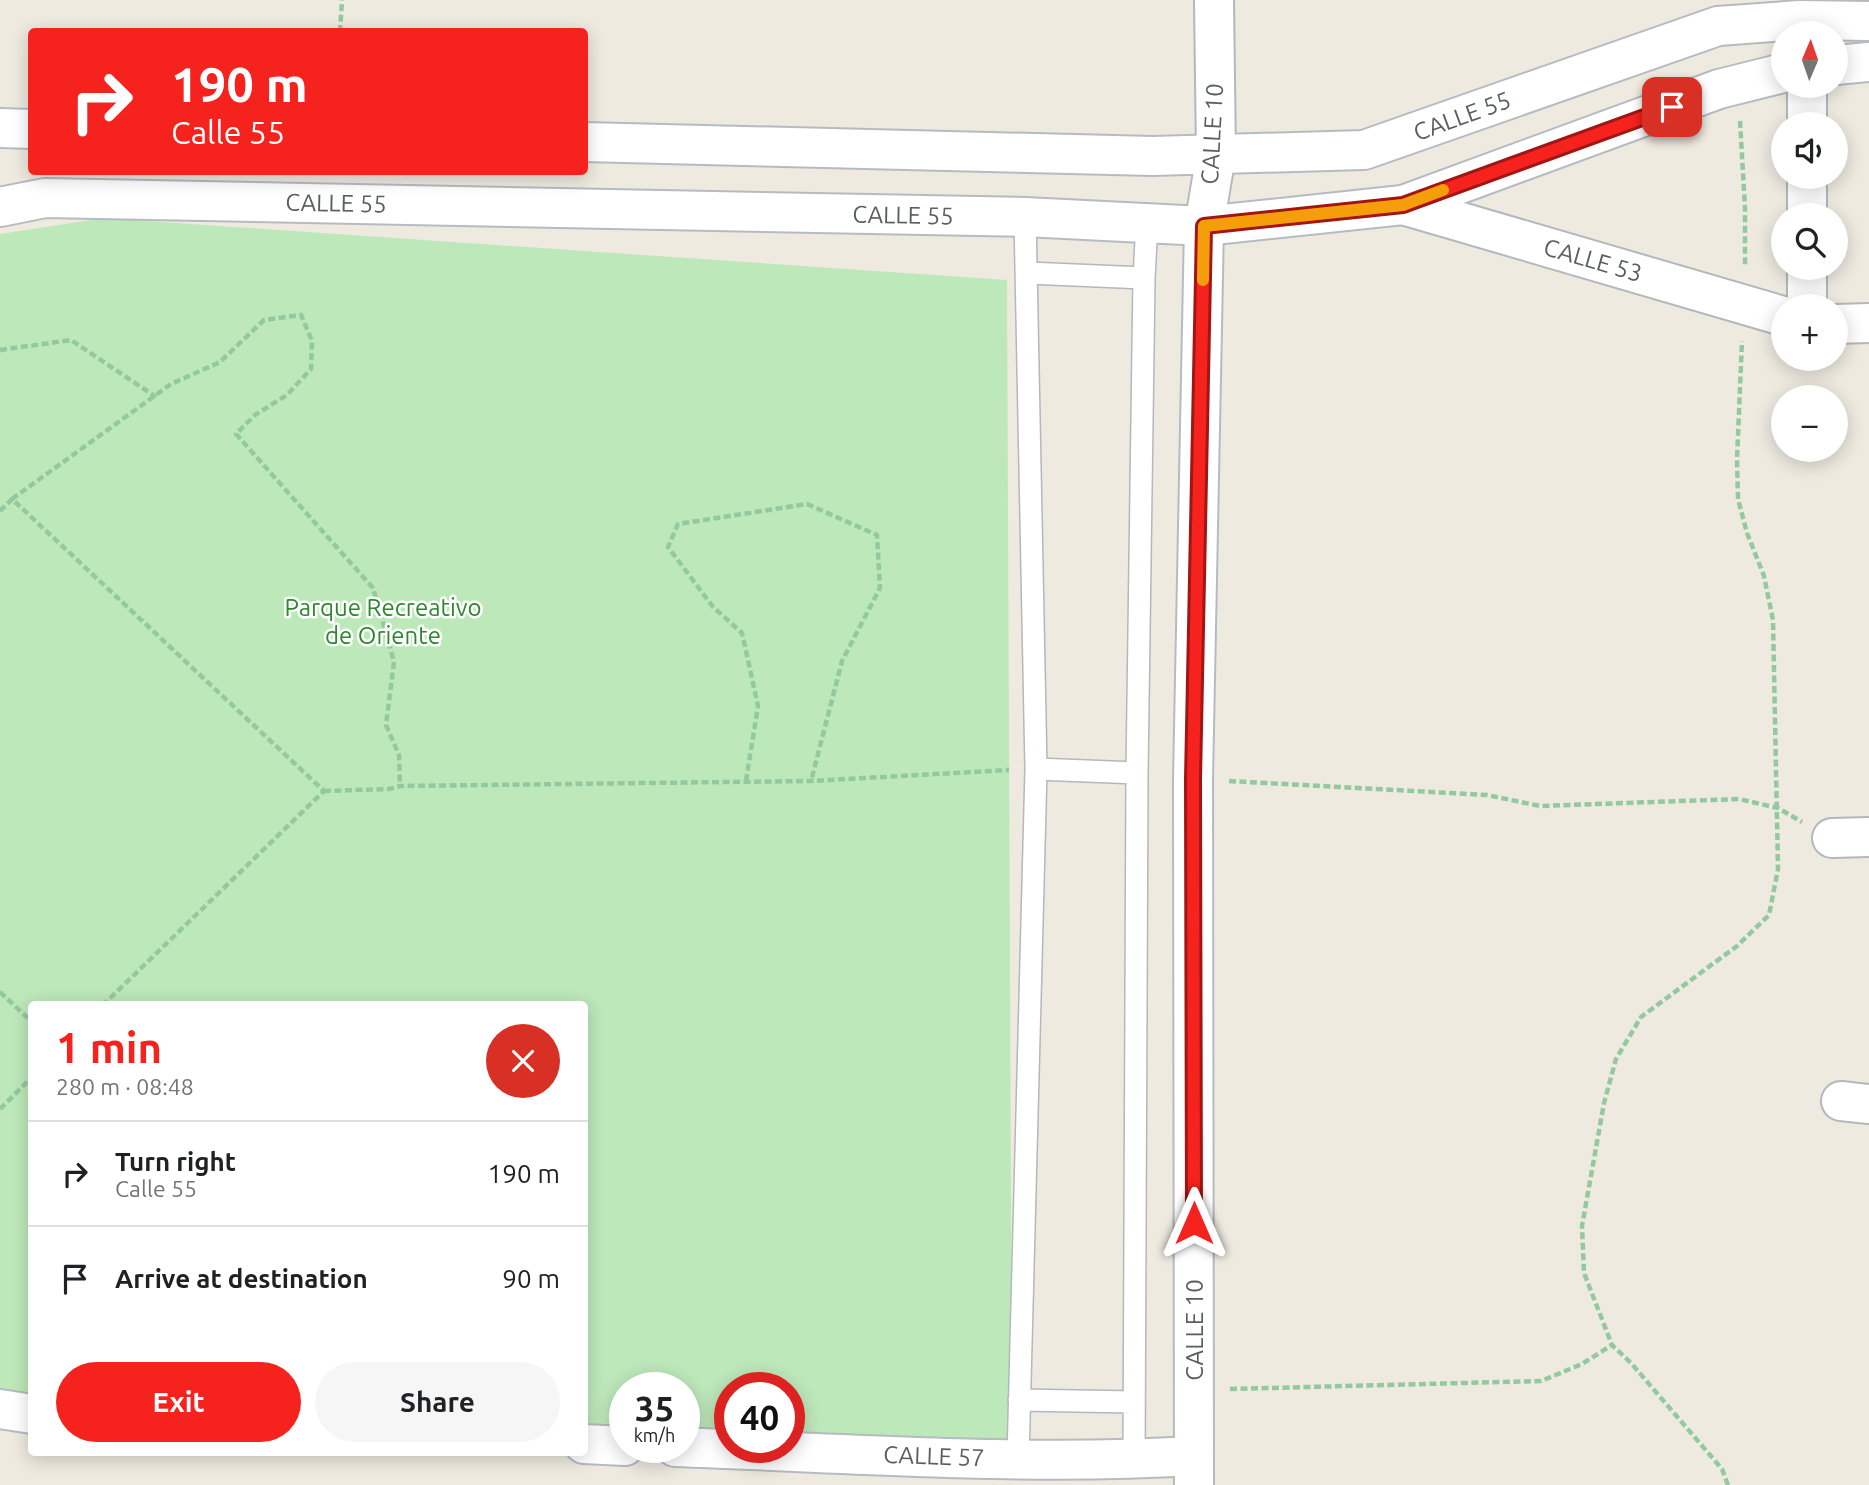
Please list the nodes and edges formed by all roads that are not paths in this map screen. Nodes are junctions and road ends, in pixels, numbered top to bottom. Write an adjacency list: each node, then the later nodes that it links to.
1 (1214, 0): 10 (street, CALLE 10)
2 (1800, 10): 3 (street, CALLE 55); 10 (street, CALLE 55)
3 (1869, 21)
4 (1869, 62): 5 (street)
5 (1848, 64)
6 (1771, 76): 11 (street, CALLE 55)
7 (0, 128): 8 (street)
8 (28, 129)
9 (588, 142): 10 (street, CALLE 55)
10 (1216, 155): 15 (street, CALLE 10)
11 (1403, 205): 15 (street, CALLE 55); 18 (street, CALLE 53)
12 (0, 207): 13 (street, CALLE 55)
13 (1025, 217): 14 (street, CALLE 55); 16 (lane)
14 (1147, 223): 15 (street, CALLE 55); 17 (lane)
15 (1204, 226): 32 (street, CALLE 10)
16 (1028, 273): 17 (lane); 21 (lane)
17 (1144, 278): 22 (lane)
18 (1771, 312)
19 (1869, 323): 20 (street)
20 (1848, 324)
21 (1036, 769): 22 (lane); 23 (lane)
22 (1137, 772): 24 (lane)
23 (1019, 1399): 24 (lane); 30 (lane)
24 (1134, 1402): 31 (lane)
25 (0, 1409): 26 (street)
26 (28, 1413)
27 (588, 1444): 28 (street)
28 (609, 1445)
29 (700, 1448): 30 (street, CALLE 57)
30 (1017, 1459): 31 (street, CALLE 57)
31 (1134, 1459): 32 (street, CALLE 57)
32 (1194, 1470)

